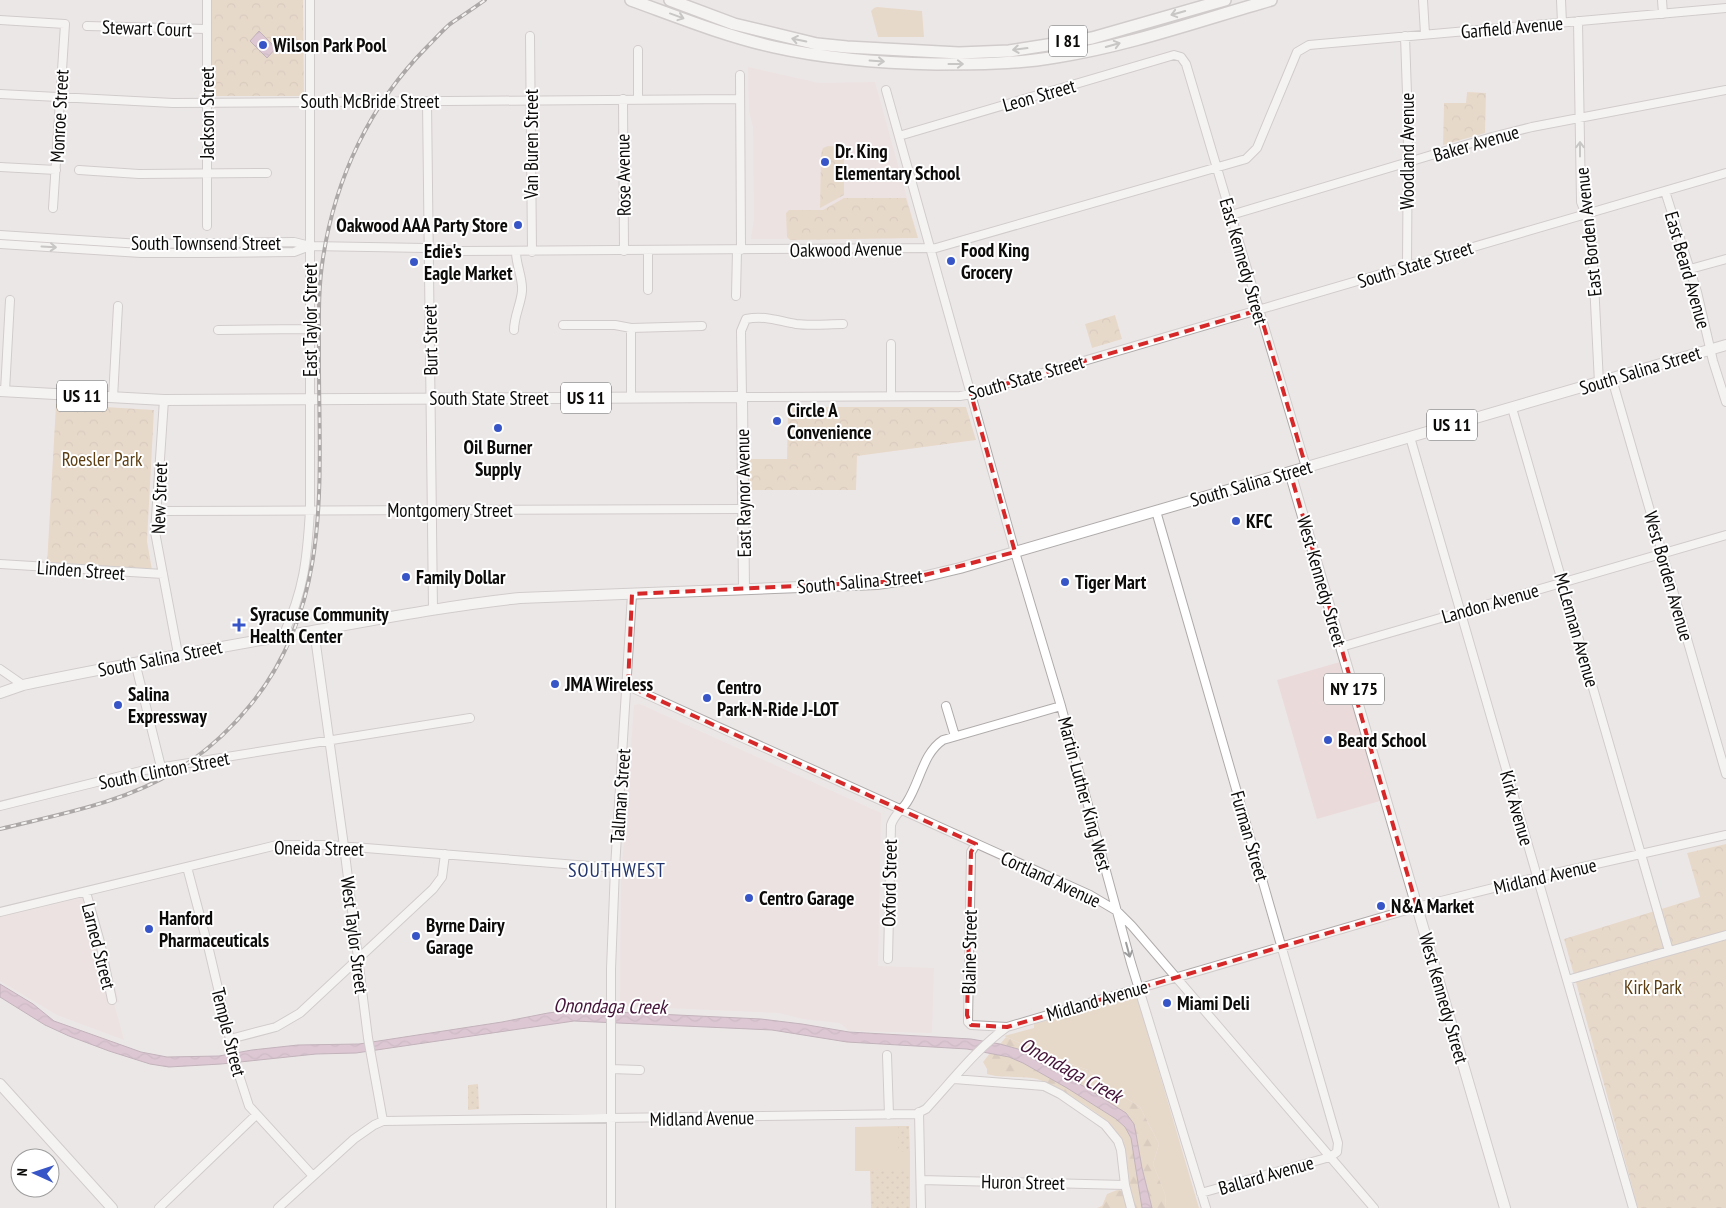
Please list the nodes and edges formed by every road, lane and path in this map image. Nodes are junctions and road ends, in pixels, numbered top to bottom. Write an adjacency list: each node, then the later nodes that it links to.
1 (207, 0): 16 (street, Jackson Street)
2 (310, 0): 35 (street, East Taylor Street)
3 (631, 0): 22 (highway, I 81, one-way to 22)
4 (670, 0): 22 (highway, I 81, one-way to 4)
5 (1225, 0): 24 (highway, I 81, one-way to 24)
6 (1271, 0): 24 (highway, I 81, one-way to 6)
7 (1423, 0): 17 (street)
8 (1561, 0): 14 (street)
9 (1662, 0): 11 (street)
10 (1726, 8): 11 (street, Garfield Avenue)
11 (1663, 14): 13 (street, Garfield Avenue)
12 (0, 20): 29 (street, Monroe Street)
13 (1578, 21): 14 (street, Garfield Avenue); 37 (street, East Borden Avenue)
14 (1562, 22): 17 (street, Garfield Avenue)
15 (87, 26): 16 (street, Stewart Court)
16 (206, 29): 36 (street, Jackson Street)
17 (1426, 34): 19 (street, Garfield Avenue)
18 (530, 36): 34 (street, Van Buren Street)
19 (1405, 36): 20 (street, Garfield Avenue); 39 (street, Woodland Avenue)
20 (1300, 49): 41 (street, Oakwood Avenue)
21 (638, 50): 31 (street)
22 (847, 53): 24 (highway, I 81)
23 (1179, 56): 38 (street, Leon Street); 41 (street, East Kennedy Street)
24 (907, 57)
25 (740, 75): 32 (street)
26 (886, 90): 38 (street, Martin Luther King West)
27 (1726, 90): 37 (street, Baker Avenue)
28 (0, 94): 29 (street, South McBride Street)
29 (60, 97): 36 (street, South McBride Street); 42 (street, Monroe Street)
30 (623, 99): 31 (street, South McBride Street); 34 (street, South McBride Street); 60 (street, Rose Avenue)
31 (638, 99): 32 (street, South McBride Street)
32 (740, 99): 59 (street)
33 (427, 100): 34 (street, South McBride Street); 35 (street, South McBride Street); 58 (street, Burt Street)
34 (531, 100): 64 (street, Van Buren Street)
35 (310, 101): 36 (street, South McBride Street); 56 (street, East Taylor Street)
36 (207, 102): 46 (street, Jackson Street)
37 (1580, 118): 39 (street, Baker Avenue); 49 (street, East Borden Avenue, one-way to 37)
38 (899, 136): 57 (street, Martin Luther King West)
39 (1407, 163): 50 (street, Baker Avenue); 67 (street, Woodland Avenue)
40 (0, 167): 42 (street)
41 (1216, 167): 50 (street, East Kennedy Street); 57 (street, Oakwood Avenue)
42 (56, 170): 48 (street, Monroe Street)
43 (79, 170): 46 (street)
44 (267, 173): 46 (street)
45 (1726, 173): 47 (street, South State Street)
46 (207, 174): 51 (street, Jackson Street)
47 (1665, 191): 49 (street, South State Street); 68 (street, East Beard Avenue)
48 (54, 208)
49 (1586, 214): 67 (street, South State Street); 85 (street, East Borden Avenue)
50 (1231, 216): 73 (street, East Kennedy Street)
51 (207, 226)
52 (0, 235): 53 (street, South Townsend Street)
53 (123, 243): 55 (street, South Townsend Street); 62 (street)
54 (0, 244): 62 (street, South Townsend Street, one-way to 62)
55 (208, 244): 56 (street, South Townsend Street); 65 (street)
56 (310, 246): 58 (street, Oakwood Avenue); 65 (street, South Townsend Street); 78 (street, East Taylor Street)
57 (930, 248): 59 (street, Oakwood Avenue); 87 (street, Martin Luther King West)
58 (429, 249): 63 (street, Oakwood Avenue); 91 (street, Burt Street)
59 (739, 250): 61 (street, Oakwood Avenue); 70 (street)
60 (624, 251): 61 (street, Oakwood Avenue); 64 (street, Oakwood Avenue)
61 (648, 251): 69 (street)
62 (122, 252): 65 (street, South Townsend Street)
63 (516, 252): 64 (street, Oakwood Avenue); 80 (street)
64 (532, 252)
65 (208, 253)
66 (1726, 259): 68 (street)
67 (1407, 266): 73 (street, South State Street)
68 (1690, 269): 83 (street, East Beard Avenue)
69 (648, 290)
70 (736, 296)
71 (10, 300): 86 (street)
72 (118, 306): 90 (street)
73 (1259, 310): 87 (street, South State Street); 98 (street, East Kennedy Street)
74 (843, 324): 89 (street)
75 (562, 325): 77 (street)
76 (702, 326): 77 (street)
77 (631, 328): 92 (street)
78 (310, 329): 79 (street); 93 (street, East Taylor Street)
79 (218, 330)
80 (514, 330)
81 (891, 344): 88 (street)
82 (1726, 345): 83 (main road, South Salina Street / US 11)
83 (1711, 350): 84 (main road, South Salina Street / US 11); 95 (street, East Beard Avenue)
84 (1612, 379): 85 (main road, South Salina Street / US 11); 107 (street, West Borden Avenue)
85 (1599, 382): 96 (main road, South Salina Street / US 11)
86 (2, 391): 90 (main road, South State Street / US 11)
87 (971, 394): 88 (street, South State Street); 106 (street, Martin Luther King West)
88 (891, 396): 89 (street, South State Street)
89 (742, 397): 92 (main road, South State Street / US 11); 100 (main road, East Raynor Avenue)
90 (113, 398): 94 (main road, South State Street / US 11)
91 (430, 398): 92 (main road, South State Street / US 11); 93 (main road, South State Street / US 11); 103 (street, Burt Street)
92 (631, 398)
93 (311, 399): 94 (main road, South State Street / US 11); 102 (street, East Taylor Street)
94 (164, 400): 101 (street, New Street)
95 (1726, 402)
96 (1512, 408): 97 (main road, South Salina Street / US 11); 110 (street, McLennan Avenue)
97 (1410, 437): 98 (main road, South Salina Street / US 11); 114 (street, Kirk Avenue)
98 (1306, 467): 99 (main road, South Salina Street / US 11)
99 (1290, 472): 104 (main road, South Salina Street / US 11); 117 (main road, West Kennedy Street / NY 175)
100 (744, 509): 103 (street, Montgomery Street); 111 (main road, East Raynor Avenue)
101 (157, 510): 102 (street, Montgomery Street); 109 (street, New Street)
102 (310, 510): 103 (street, Montgomery Street); 116 (street, East Taylor Street)
103 (432, 510): 113 (street, Burt Street)
104 (1156, 511): 106 (main road, South Salina Street / US 11); 146 (street, Furman Street)
105 (1726, 535): 107 (street, Landon Avenue)
106 (1015, 552): 111 (main road, South Salina Street / US 11); 125 (street, Martin Luther King West)
107 (1662, 553): 110 (street, Landon Avenue); 130 (street, West Borden Avenue)
108 (0, 564): 109 (street, Linden Street)
109 (163, 574): 118 (street, New Street)
110 (1563, 582): 114 (street, Landon Avenue); 137 (street, McLennan Avenue)
111 (744, 589): 112 (main road, South Salina Street)
112 (632, 594): 113 (main road, South Salina Street); 122 (street, Tallman Street)
113 (432, 610): 115 (main road, South Salina Street)
114 (1460, 611): 117 (street, Landon Avenue); 140 (street, Kirk Avenue)
115 (314, 630): 116 (main road, South Salina Street); 128 (street, West Taylor Street)
116 (283, 636): 118 (main road, South Salina Street)
117 (1341, 647): 142 (main road, West Kennedy Street / NY 175)
118 (178, 654): 119 (main road, South Salina Street)
119 (135, 662): 121 (main road, South Salina Street); 129 (street)
120 (0, 669): 121 (street)
121 (23, 686): 123 (main road, South Salina Street)
122 (628, 686): 132 (street, Cortland Avenue); 139 (street, Tallman Street)
123 (0, 693)
124 (946, 706): 127 (street)
125 (1061, 706): 127 (street, Oxford Street); 143 (street, Martin Luther King West)
126 (470, 718): 128 (street, South Clinton Street)
127 (955, 736): 132 (street, Oxford Street)
128 (329, 741): 129 (street, South Clinton Street); 135 (street, West Taylor Street)
129 (162, 767): 131 (street, South Clinton Street)
130 (1726, 774)
131 (0, 806)
132 (900, 810): 134 (street, Cortland Avenue); 149 (street, Oxford Street)
133 (1726, 835): 137 (street, Midland Avenue)
134 (976, 844): 143 (street, Cortland Avenue); 154 (street, Blaine Street)
135 (344, 846): 136 (street, Oneida Street); 138 (street, Oneida Street); 148 (street, West Taylor Street)
136 (445, 854): 139 (street, Oneida Street); 148 (street)
137 (1642, 854): 140 (street, Midland Avenue); 147 (street, McLennan Avenue)
138 (187, 866): 141 (street, Oneida Street); 155 (street, Temple Street)
139 (615, 868): 157 (street, Tallman Street)
140 (1538, 877): 142 (street, Midland Avenue); 151 (street, Kirk Avenue)
141 (86, 892): 144 (street, Oneida Street); 153 (street, Larned Street)
142 (1417, 907): 146 (street, Midland Avenue); 179 (main road, West Kennedy Street / NY 175)
143 (1117, 911): 150 (street, Cortland Avenue); 152 (street, Martin Luther King West, one-way to 152)
144 (0, 912)
145 (1726, 935): 147 (street)
146 (1282, 946): 150 (street, Midland Avenue); 166 (street, Furman Street)
147 (1669, 951): 151 (street)
148 (358, 958): 155 (street); 165 (street, West Taylor Street)
149 (888, 960)
150 (1178, 977): 152 (street, Midland Avenue); 166 (street, Cortland Avenue)
151 (1567, 980): 180 (street, Kirk Avenue)
152 (1139, 988): 154 (street, Midland Avenue); 170 (street, Martin Luther King West)
153 (112, 1000)
154 (1007, 1027): 159 (street, Midland Avenue)
155 (230, 1039): 162 (street, Temple Street)
156 (887, 1056): 163 (street)
157 (611, 1070): 158 (street); 164 (street, Tallman Street)
158 (640, 1070)
159 (954, 1079): 161 (street, Midland Avenue); 169 (street)
160 (0, 1084): 171 (main road)
161 (920, 1112): 163 (street, Midland Avenue); 168 (street)
162 (256, 1114): 167 (street, Temple Street); 172 (street)
163 (889, 1115): 164 (street, Midland Avenue)
164 (611, 1119): 165 (street, Midland Avenue); 174 (street, Tallman Street)
165 (383, 1121): 167 (street)
166 (1330, 1157): 170 (street, Ballard Avenue); 178 (street, Cortland Avenue)
167 (313, 1176): 173 (street)
168 (921, 1180): 169 (street, Huron Street); 175 (street)
169 (1125, 1185): 176 (street)
170 (1202, 1193): 177 (street, Martin Luther King West)
171 (112, 1208)
172 (160, 1208)
173 (278, 1208)
174 (610, 1208)
175 (921, 1208)
176 (1131, 1208)
177 (1206, 1208)
178 (1374, 1208)
179 (1505, 1208)
180 (1633, 1208)

